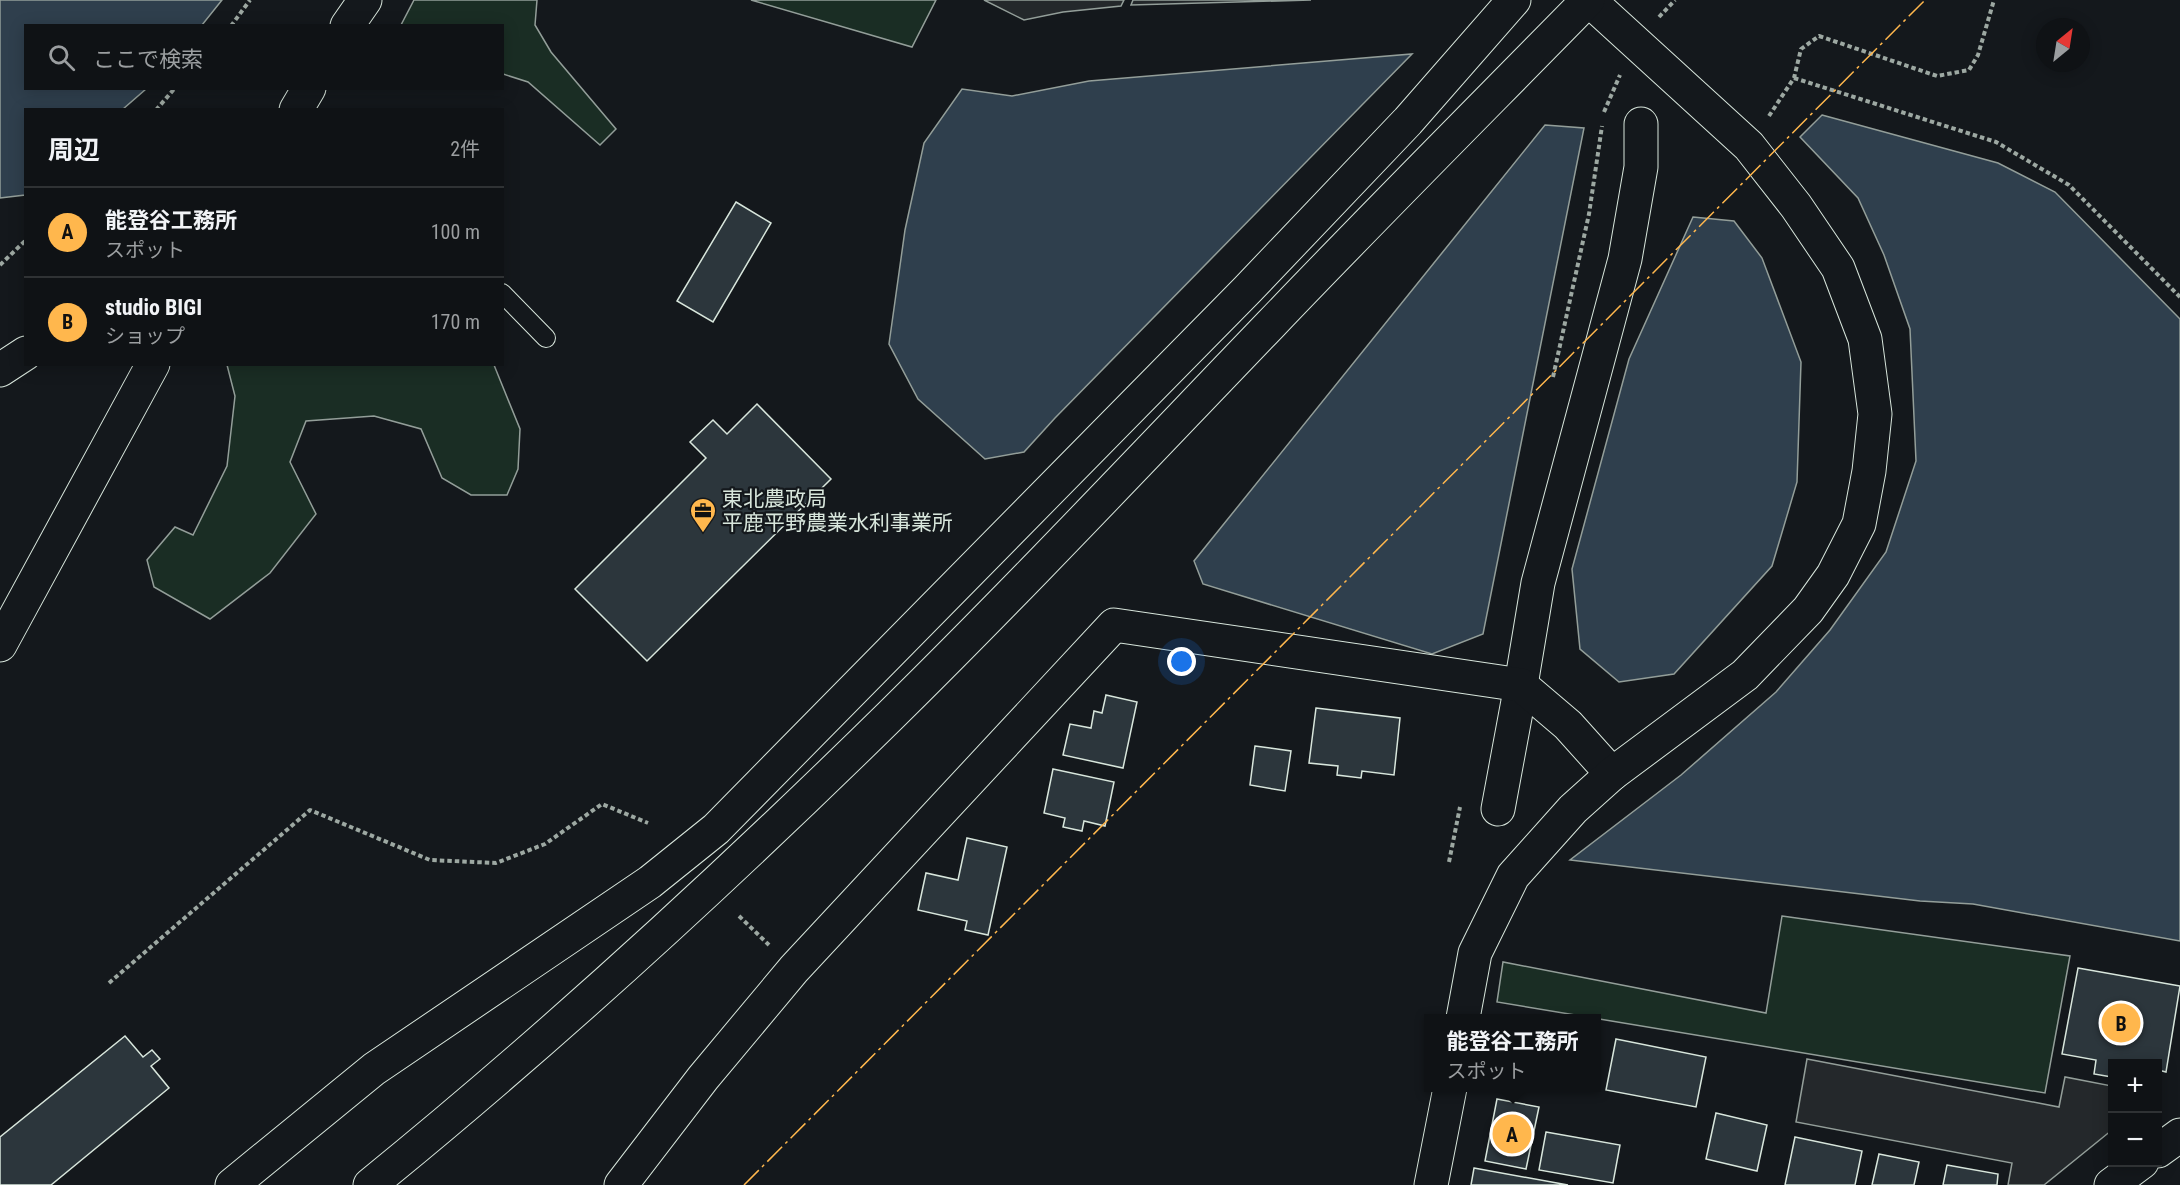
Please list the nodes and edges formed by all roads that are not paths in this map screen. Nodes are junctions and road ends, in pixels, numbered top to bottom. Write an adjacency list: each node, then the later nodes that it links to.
1 (365, 0): 4 (main road)
2 (1514, 0): 22 (main road)
3 (1588, 0): 15 (main road); 23 (main road)
4 (348, 24)
5 (308, 90): 6 (main road)
6 (297, 108)
7 (1641, 124): 14 (main road)
8 (504, 295): 9 (lane)
9 (546, 338)
10 (24, 354): 12 (main road)
11 (152, 366): 13 (main road)
12 (0, 370)
13 (0, 645)
14 (1521, 685): 15 (main road); 16 (main road); 24 (main road)
15 (1612, 774): 17 (main road)
16 (1498, 809)
17 (1464, 1014)
18 (1449, 1092): 25 (main road)
19 (2180, 1135): 20 (main road)
20 (2162, 1148)
21 (2135, 1167): 26 (main road)
22 (232, 1185)
23 (370, 1185)
24 (621, 1185)
25 (1431, 1185)
26 (2111, 1185)

